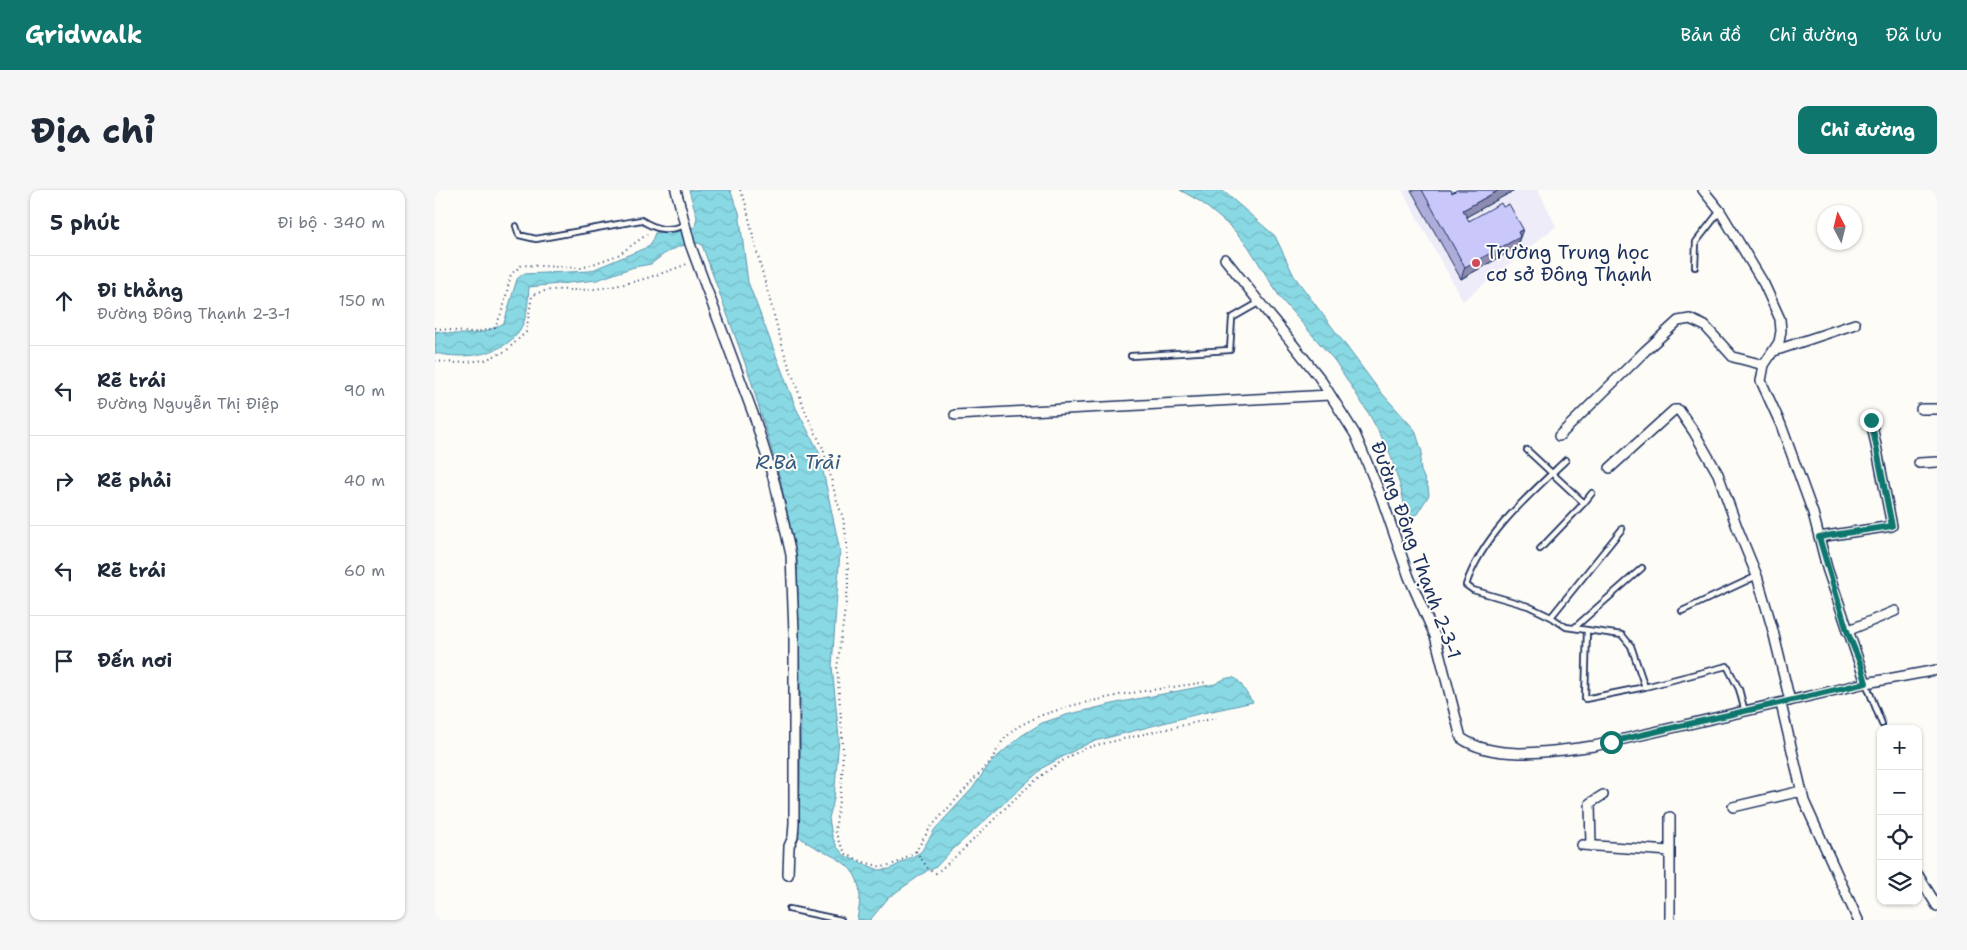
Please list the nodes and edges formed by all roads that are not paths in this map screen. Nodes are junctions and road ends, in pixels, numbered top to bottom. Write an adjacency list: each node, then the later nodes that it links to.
1 (676, 190): 4 (street)
2 (1703, 190): 3 (street)
3 (1720, 212): 7 (lane); 10 (street)
4 (685, 225): 5 (lane); 49 (street)
5 (517, 226)
6 (1225, 259): 8 (street, Đường Đông Thạnh 2-3-1)
7 (1695, 266)
8 (1260, 302): 11 (lane); 13 (street, Đường Đông Thạnh 2-3-1)
9 (1855, 324): 10 (street)
10 (1774, 351): 12 (street)
11 (1131, 356)
12 (1764, 365): 18 (street); 28 (street)
13 (1330, 395): 16 (street); 42 (street, Đường Đông Thạnh 2-3-1)
14 (1921, 409): 15 (street)
15 (1937, 410)
16 (955, 415)
17 (1871, 420): 28 (street)
18 (1559, 436)
19 (1527, 450): 24 (lane)
20 (1566, 460): 24 (lane)
21 (1937, 462): 22 (street)
22 (1919, 463)
23 (1610, 468): 31 (street)
24 (1552, 473): 26 (lane); 34 (lane)
25 (1592, 493): 26 (lane)
26 (1583, 503): 29 (lane)
27 (1623, 529): 34 (lane)
28 (1819, 537): 37 (street)
29 (1540, 549)
30 (1642, 568): 35 (lane)
31 (1757, 576): 32 (lane); 41 (street)
32 (1682, 611)
33 (1895, 611): 37 (street)
34 (1551, 616): 35 (lane)
35 (1574, 628): 36 (lane)
36 (1587, 630): 40 (lane); 40 (lane)
37 (1847, 631): 39 (street)
38 (1937, 670): 39 (street, Đường Đông Thạnh 2-3-1)
39 (1866, 683): 41 (street, Đường Đông Thạnh 2-3-1); 43 (lane)
40 (1645, 688): 42 (lane)
41 (1785, 702): 42 (street, Đường Đông Thạnh 2-3-1); 44 (street)
42 (1745, 712)
43 (1882, 724)
44 (1801, 791): 46 (street); 55 (street)
45 (1603, 795): 48 (street)
46 (1733, 806)
47 (1670, 817): 48 (street)
48 (1670, 851): 54 (street)
49 (788, 875)
50 (1922, 882): 51 (street)
51 (1937, 906)
52 (789, 910): 53 (lane)
53 (841, 920)
54 (1670, 920)
55 (1858, 920)

